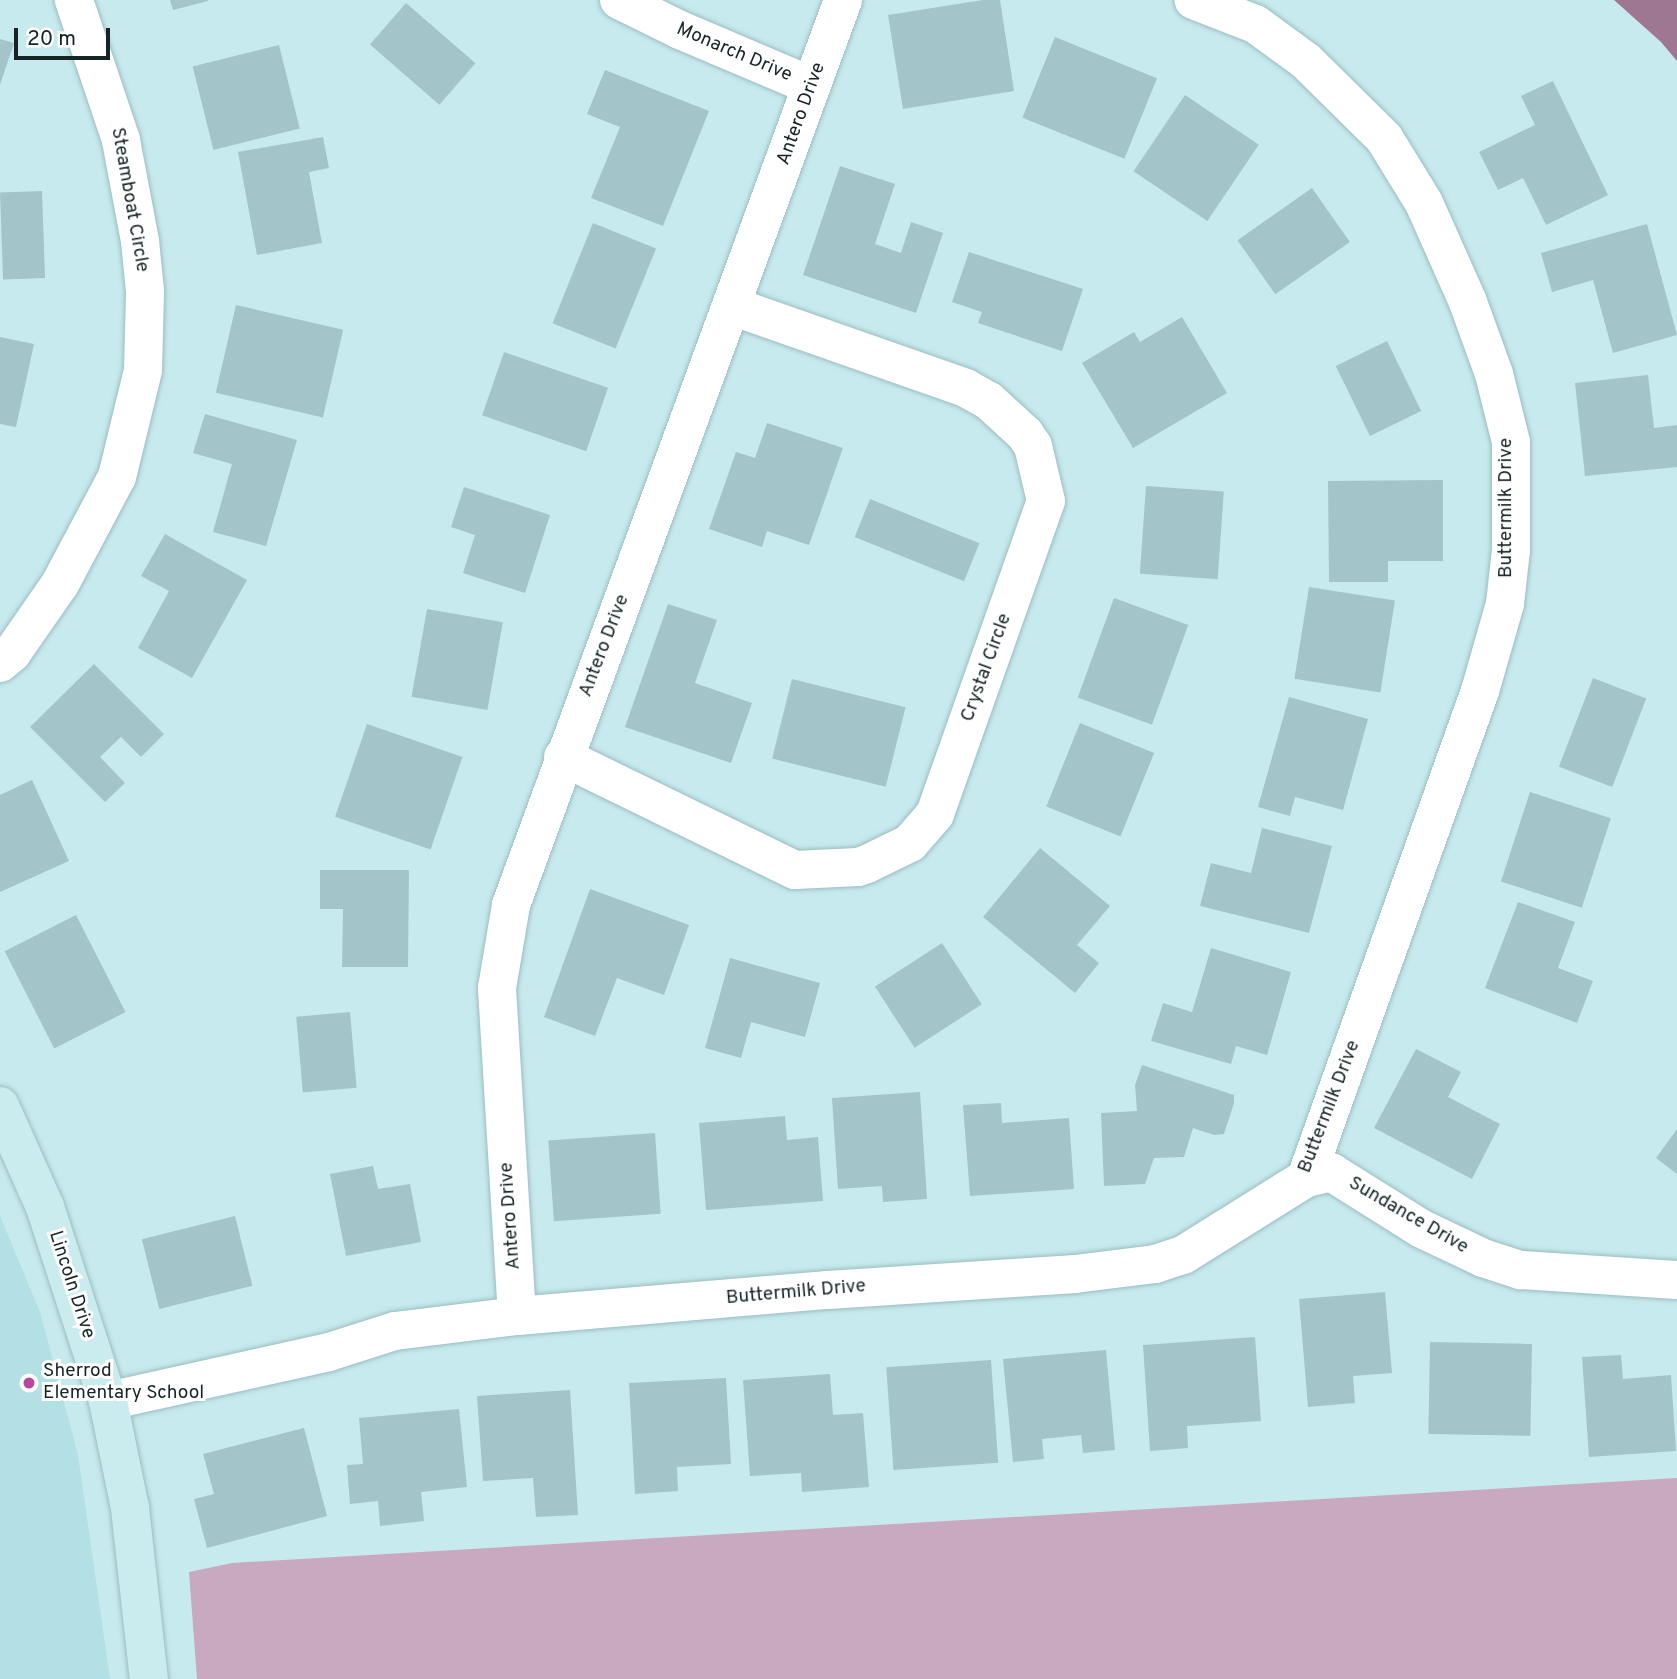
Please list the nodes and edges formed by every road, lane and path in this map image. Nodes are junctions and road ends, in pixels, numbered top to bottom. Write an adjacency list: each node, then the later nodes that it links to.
1 (74, 0): 7 (street, Steamboat Circle)
2 (619, 0): 5 (street, Monarch Drive)
3 (843, 0): 5 (street, Antero Drive)
4 (1193, 0): 10 (street, Buttermilk Drive)
5 (812, 86): 6 (street, Antero Drive)
6 (732, 306): 8 (street, Antero Drive); 8 (street, Crystal Circle)
7 (0, 663)
8 (563, 757): 12 (street, Antero Drive)
9 (0, 1106): 13 (street, Lincoln Drive)
10 (1306, 1178): 11 (street, Sundance Drive); 12 (street, Buttermilk Drive)
11 (1677, 1280)
12 (517, 1316): 13 (street, Buttermilk Drive)
13 (108, 1401): 14 (street, Lincoln Drive)
14 (149, 1679)

